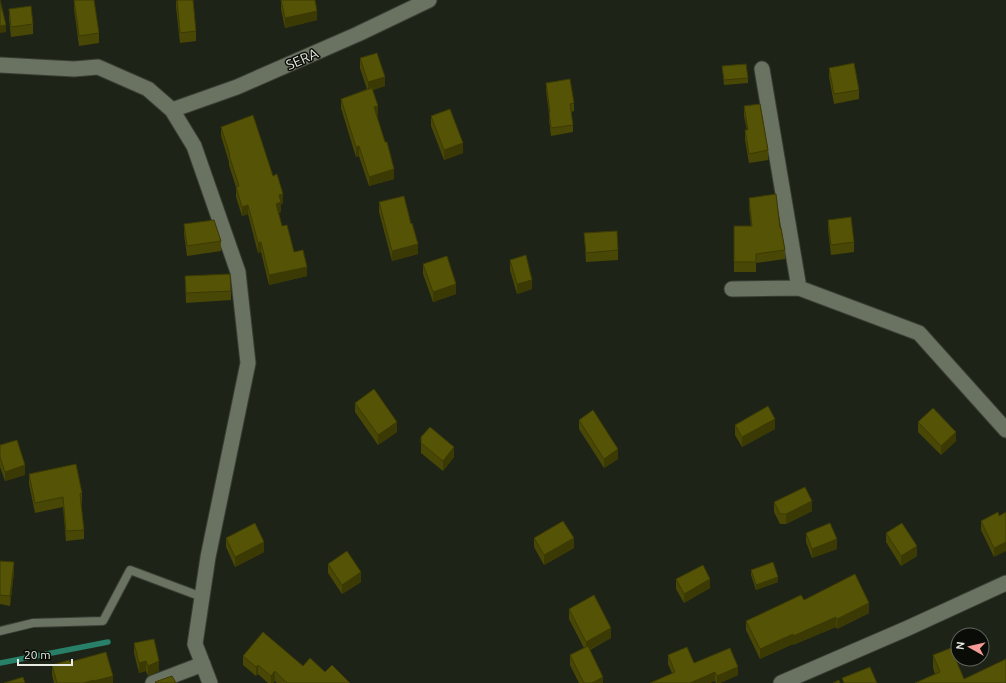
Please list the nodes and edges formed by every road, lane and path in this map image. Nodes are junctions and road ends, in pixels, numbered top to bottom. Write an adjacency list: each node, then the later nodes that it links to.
1 (430, 0): 4 (street, SERA)
2 (0, 64): 4 (street)
3 (762, 69): 5 (street)
4 (172, 110): 9 (street)
5 (799, 288): 6 (street); 7 (street)
6 (732, 289)
7 (1006, 430)
8 (1006, 584): 14 (street)
9 (202, 596): 10 (lane); 11 (street)
10 (0, 631)
11 (203, 664): 12 (street); 13 (street)
12 (153, 683)
13 (210, 683)
14 (781, 683)

